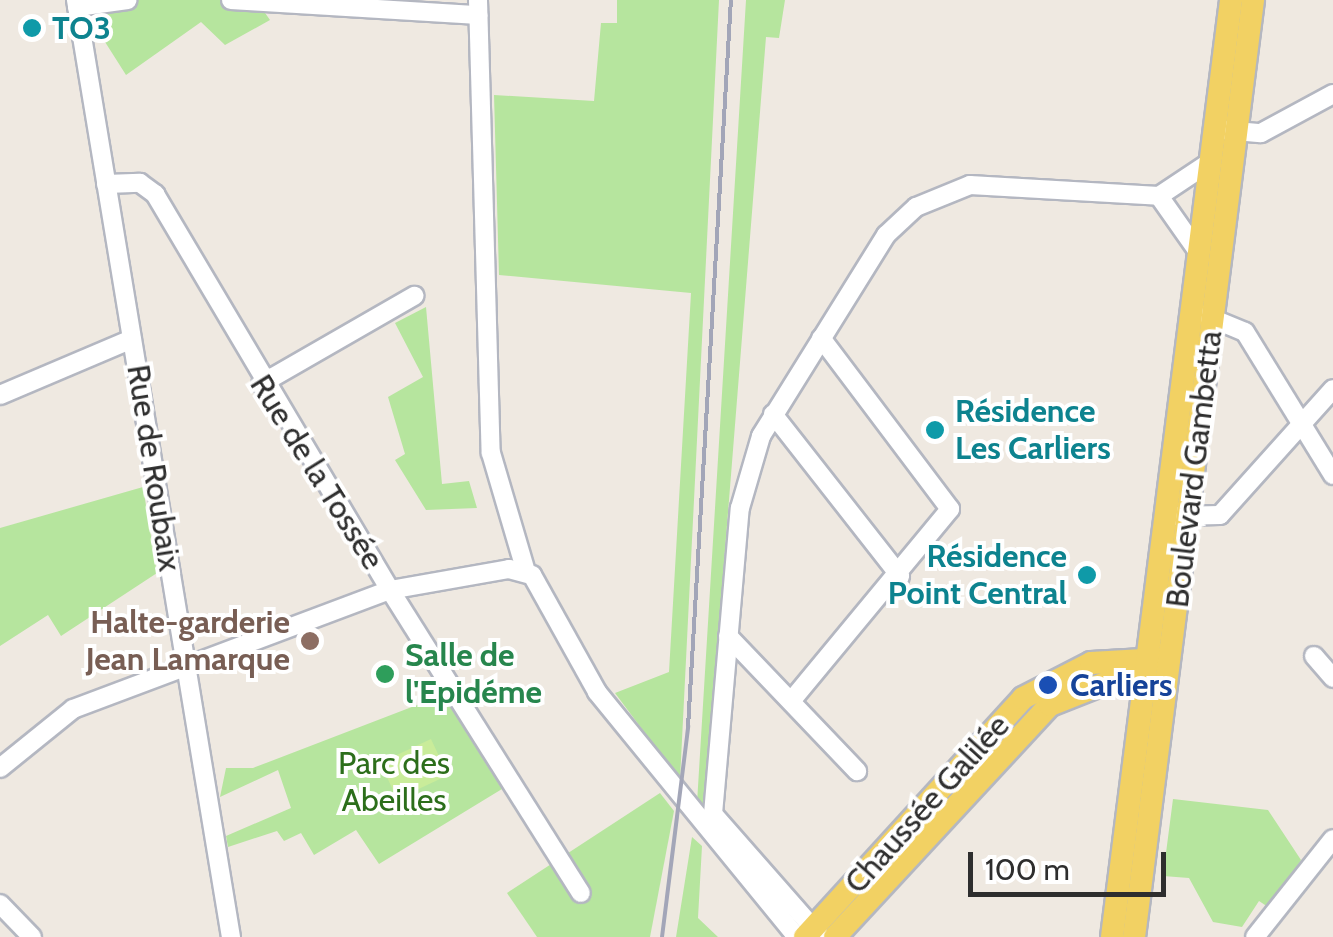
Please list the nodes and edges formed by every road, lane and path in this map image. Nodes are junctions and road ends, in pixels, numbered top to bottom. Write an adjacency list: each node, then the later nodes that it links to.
1 (128, 0): 5 (street)
2 (231, 0): 6 (street)
3 (1231, 0): 8 (main road, Boulevard Gambetta)
4 (1254, 0): 8 (main road, Boulevard Gambetta)
5 (77, 3): 10 (street, Rue de Roubaix)
6 (478, 8): 24 (street)
7 (1333, 94): 8 (street)
8 (1225, 130): 9 (main road, Boulevard Gambetta); 14 (main road, Boulevard Gambetta)
9 (1210, 162): 11 (street); 12 (main road, Boulevard Gambetta)
10 (106, 184): 16 (street, Rue de Roubaix); 17 (street, Rue de la Tossée)
11 (1159, 196): 12 (street); 15 (street)
12 (1198, 252): 14 (main road, Boulevard Gambetta)
13 (414, 296): 17 (street)
14 (1202, 315): 21 (street); 23 (main road, Boulevard Gambetta)
15 (820, 338): 20 (street); 25 (street)
16 (132, 339): 19 (street); 30 (street, Rue de Roubaix)
17 (261, 384): 26 (street, Rue de la Tossée)
18 (1333, 389): 21 (street)
19 (0, 395)
20 (773, 414): 25 (street); 27 (street)
21 (1305, 419): 22 (street); 23 (street)
22 (1333, 475)
23 (1176, 518): 29 (main road, Boulevard Gambetta)
24 (526, 572): 26 (street, Rue de la Tossée); 39 (street)
25 (900, 576): 33 (street)
26 (390, 590): 30 (street); 37 (street)
27 (728, 636): 33 (street); 39 (street)
28 (1314, 656): 31 (street)
29 (1159, 659): 32 (main road, Boulevard Gambetta); 39 (main road, Chaussée Galilée)
30 (186, 663): 34 (street); 41 (street, Rue de Roubaix)
31 (1333, 678)
32 (1155, 684): 39 (main road, Chaussée Galilée); 42 (main road, Boulevard Gambetta); 43 (main road, Boulevard Gambetta)
33 (792, 700): 35 (street)
34 (0, 768)
35 (857, 771)
36 (1333, 839): 44 (street)
37 (582, 893)
38 (0, 904): 40 (street)
39 (815, 934)
40 (32, 937)
41 (231, 937)
42 (1112, 937)
43 (1134, 937)
44 (1255, 937)

